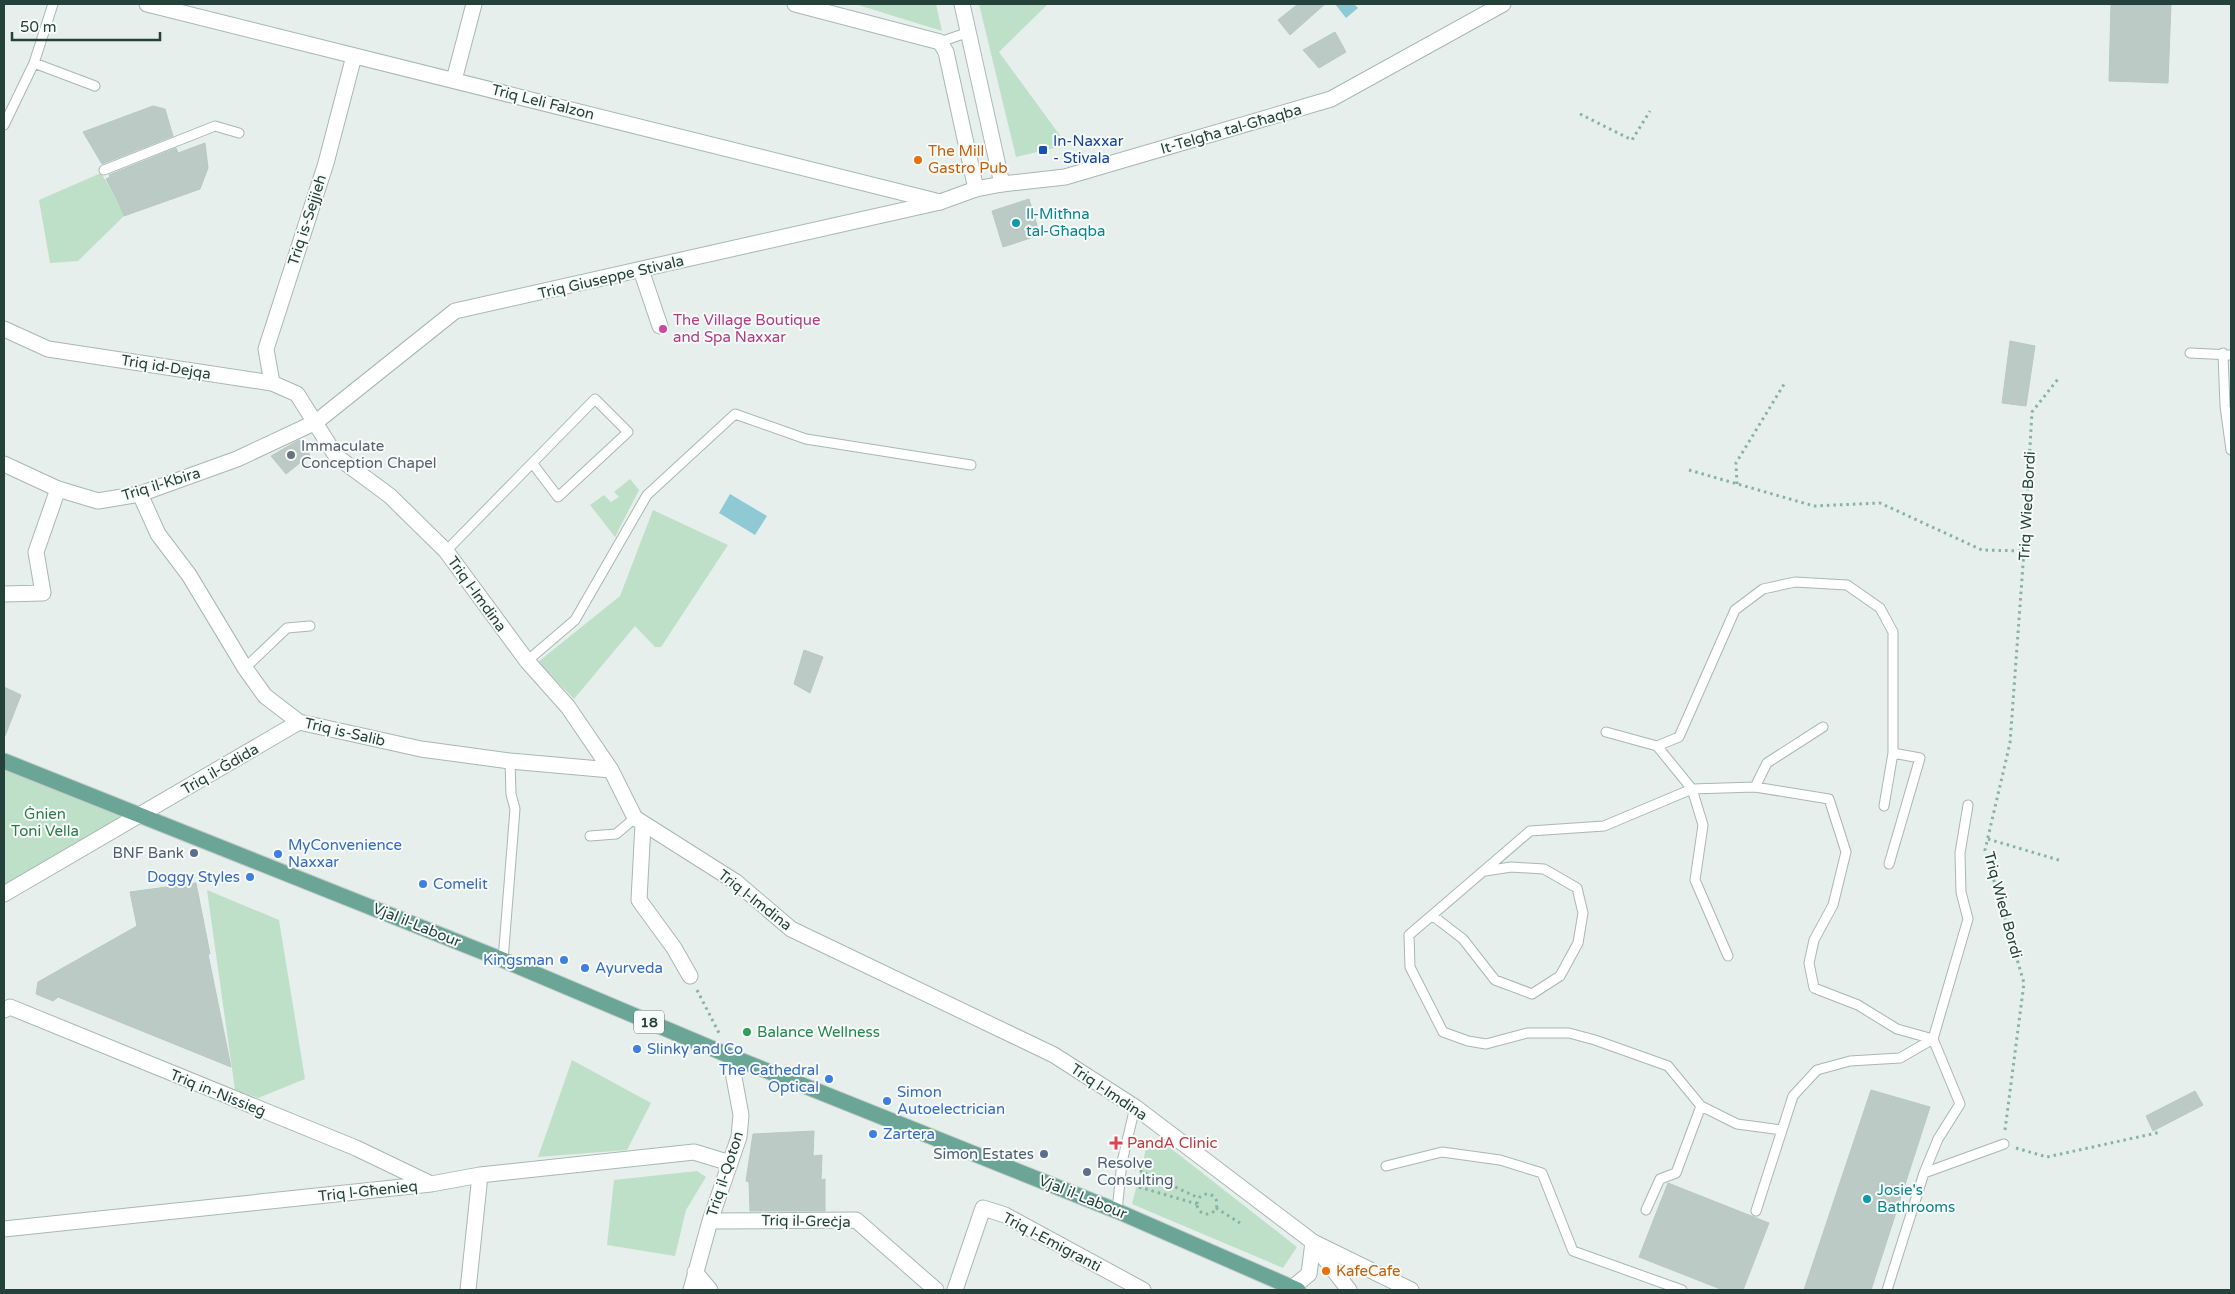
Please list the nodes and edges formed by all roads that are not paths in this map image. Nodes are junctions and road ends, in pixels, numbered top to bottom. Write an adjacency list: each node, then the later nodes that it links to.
1 (53, 4): 10 (lane)
2 (147, 4): 9 (street, Triq Leli Falzon)
3 (474, 4): 11 (street)
4 (795, 4): 8 (street)
5 (962, 4): 7 (street)
6 (1503, 4): 16 (street, It-Telgħa tal-Għaqba)
7 (969, 32): 8 (lane); 16 (street)
8 (940, 42): 17 (street)
9 (354, 56): 11 (street, Triq Leli Falzon); 24 (street, Triq is-Sejjieh)
10 (34, 63): 12 (lane); 13 (lane)
11 (454, 80): 18 (street, Triq Leli Falzon)
12 (94, 86)
13 (4, 125)
14 (238, 133): 15 (lane)
15 (104, 170)
16 (1002, 184): 17 (street, It-Telgħa tal-Għaqba)
17 (976, 189): 18 (street, It-Telgħa tal-Għaqba)
18 (940, 202): 19 (street, Triq Giuseppe Stivala)
19 (641, 270): 20 (street); 25 (street, Triq Giuseppe Stivala)
20 (660, 326)
21 (4, 329): 24 (street, Triq id-Dejqa)
22 (2190, 353): 23 (lane)
23 (2227, 354): 26 (lane)
24 (272, 383): 25 (street, Triq id-Dejqa)
25 (316, 422): 31 (street, Triq il-Kbira); 32 (street, Triq l-Imdina)
26 (2231, 450)
27 (4, 464): 30 (street, Triq il-Kbira)
28 (532, 464): 28 (lane); 32 (lane)
29 (971, 465): 35 (lane)
30 (58, 489): 31 (street, Triq il-Kbira); 33 (street)
31 (140, 494): 36 (street, Triq is-Salib)
32 (446, 551): 35 (street, Triq l-Imdina)
33 (4, 594)
34 (310, 626): 36 (lane)
35 (527, 661): 44 (street, Triq l-Imdina)
36 (245, 668): 37 (street, Triq is-Salib)
37 (299, 722): 43 (street, Triq is-Salib); 49 (street, Triq il-Ġdida)
38 (1823, 727): 45 (lane)
39 (1606, 732): 40 (lane)
40 (1657, 746): 41 (lane); 46 (lane)
41 (1893, 753): 48 (lane); 52 (lane)
42 (4, 761): 49 (main road, Vjal il-Labour / 18)
43 (510, 761): 44 (street, Triq is-Salib); 57 (lane)
44 (611, 770): 50 (street, Triq l-Imdina)
45 (1755, 787): 46 (lane); 60 (lane)
46 (1692, 789): 53 (lane); 56 (lane)
47 (1968, 804): 60 (lane)
48 (1884, 806)
49 (141, 815): 54 (street, Triq il-Ġdida); 57 (main road, Vjal il-Labour / 18)
50 (639, 821): 51 (lane); 58 (street); 63 (street, Triq l-Imdina)
51 (590, 836)
52 (1889, 864)
53 (1485, 871): 55 (lane); 55 (lane)
54 (4, 894)
55 (1433, 916): 62 (lane)
56 (1728, 956)
57 (503, 960): 61 (main road, Vjal il-Labour / 18)
58 (690, 976)
59 (7, 1008): 70 (street, Triq in-Nissieġ)
60 (1933, 1039): 64 (lane); 68 (lane)
61 (730, 1056): 66 (street, Triq il-Qoton); 72 (main road, Vjal il-Labour / 18)
62 (1701, 1106): 64 (lane); 71 (lane)
63 (1135, 1107): 72 (lane); 76 (street, Triq l-Imdina)
64 (1782, 1130): 73 (lane)
65 (2004, 1144): 68 (lane)
66 (730, 1163): 69 (street, Triq l-Għenieq); 74 (street, Triq il-Qoton)
67 (1386, 1166): 87 (lane)
68 (1924, 1173): 88 (lane)
69 (480, 1176): 70 (street, Triq l-Għenieq); 79 (street)
70 (431, 1184): 75 (street, Triq l-Għenieq)
71 (1646, 1210)
72 (1117, 1211): 78 (main road, Vjal il-Labour / 18)
73 (1756, 1212)
74 (710, 1221): 77 (street, Triq il-Qoton); 82 (street, Triq il-Greċja)
75 (4, 1229)
76 (1313, 1242): 78 (street); 85 (street, Triq l-Imdina); 86 (street, Triq l-Imdina)
77 (695, 1272): 80 (street, Triq il-Qoton); 81 (street)
78 (1295, 1289)
79 (468, 1290)
80 (691, 1290)
81 (710, 1290)
82 (936, 1290)
83 (955, 1290): 84 (street, Triq l-Emigranti)
84 (1143, 1290)
85 (1349, 1290)
86 (1411, 1290)
87 (1682, 1290)
88 (1887, 1290)

